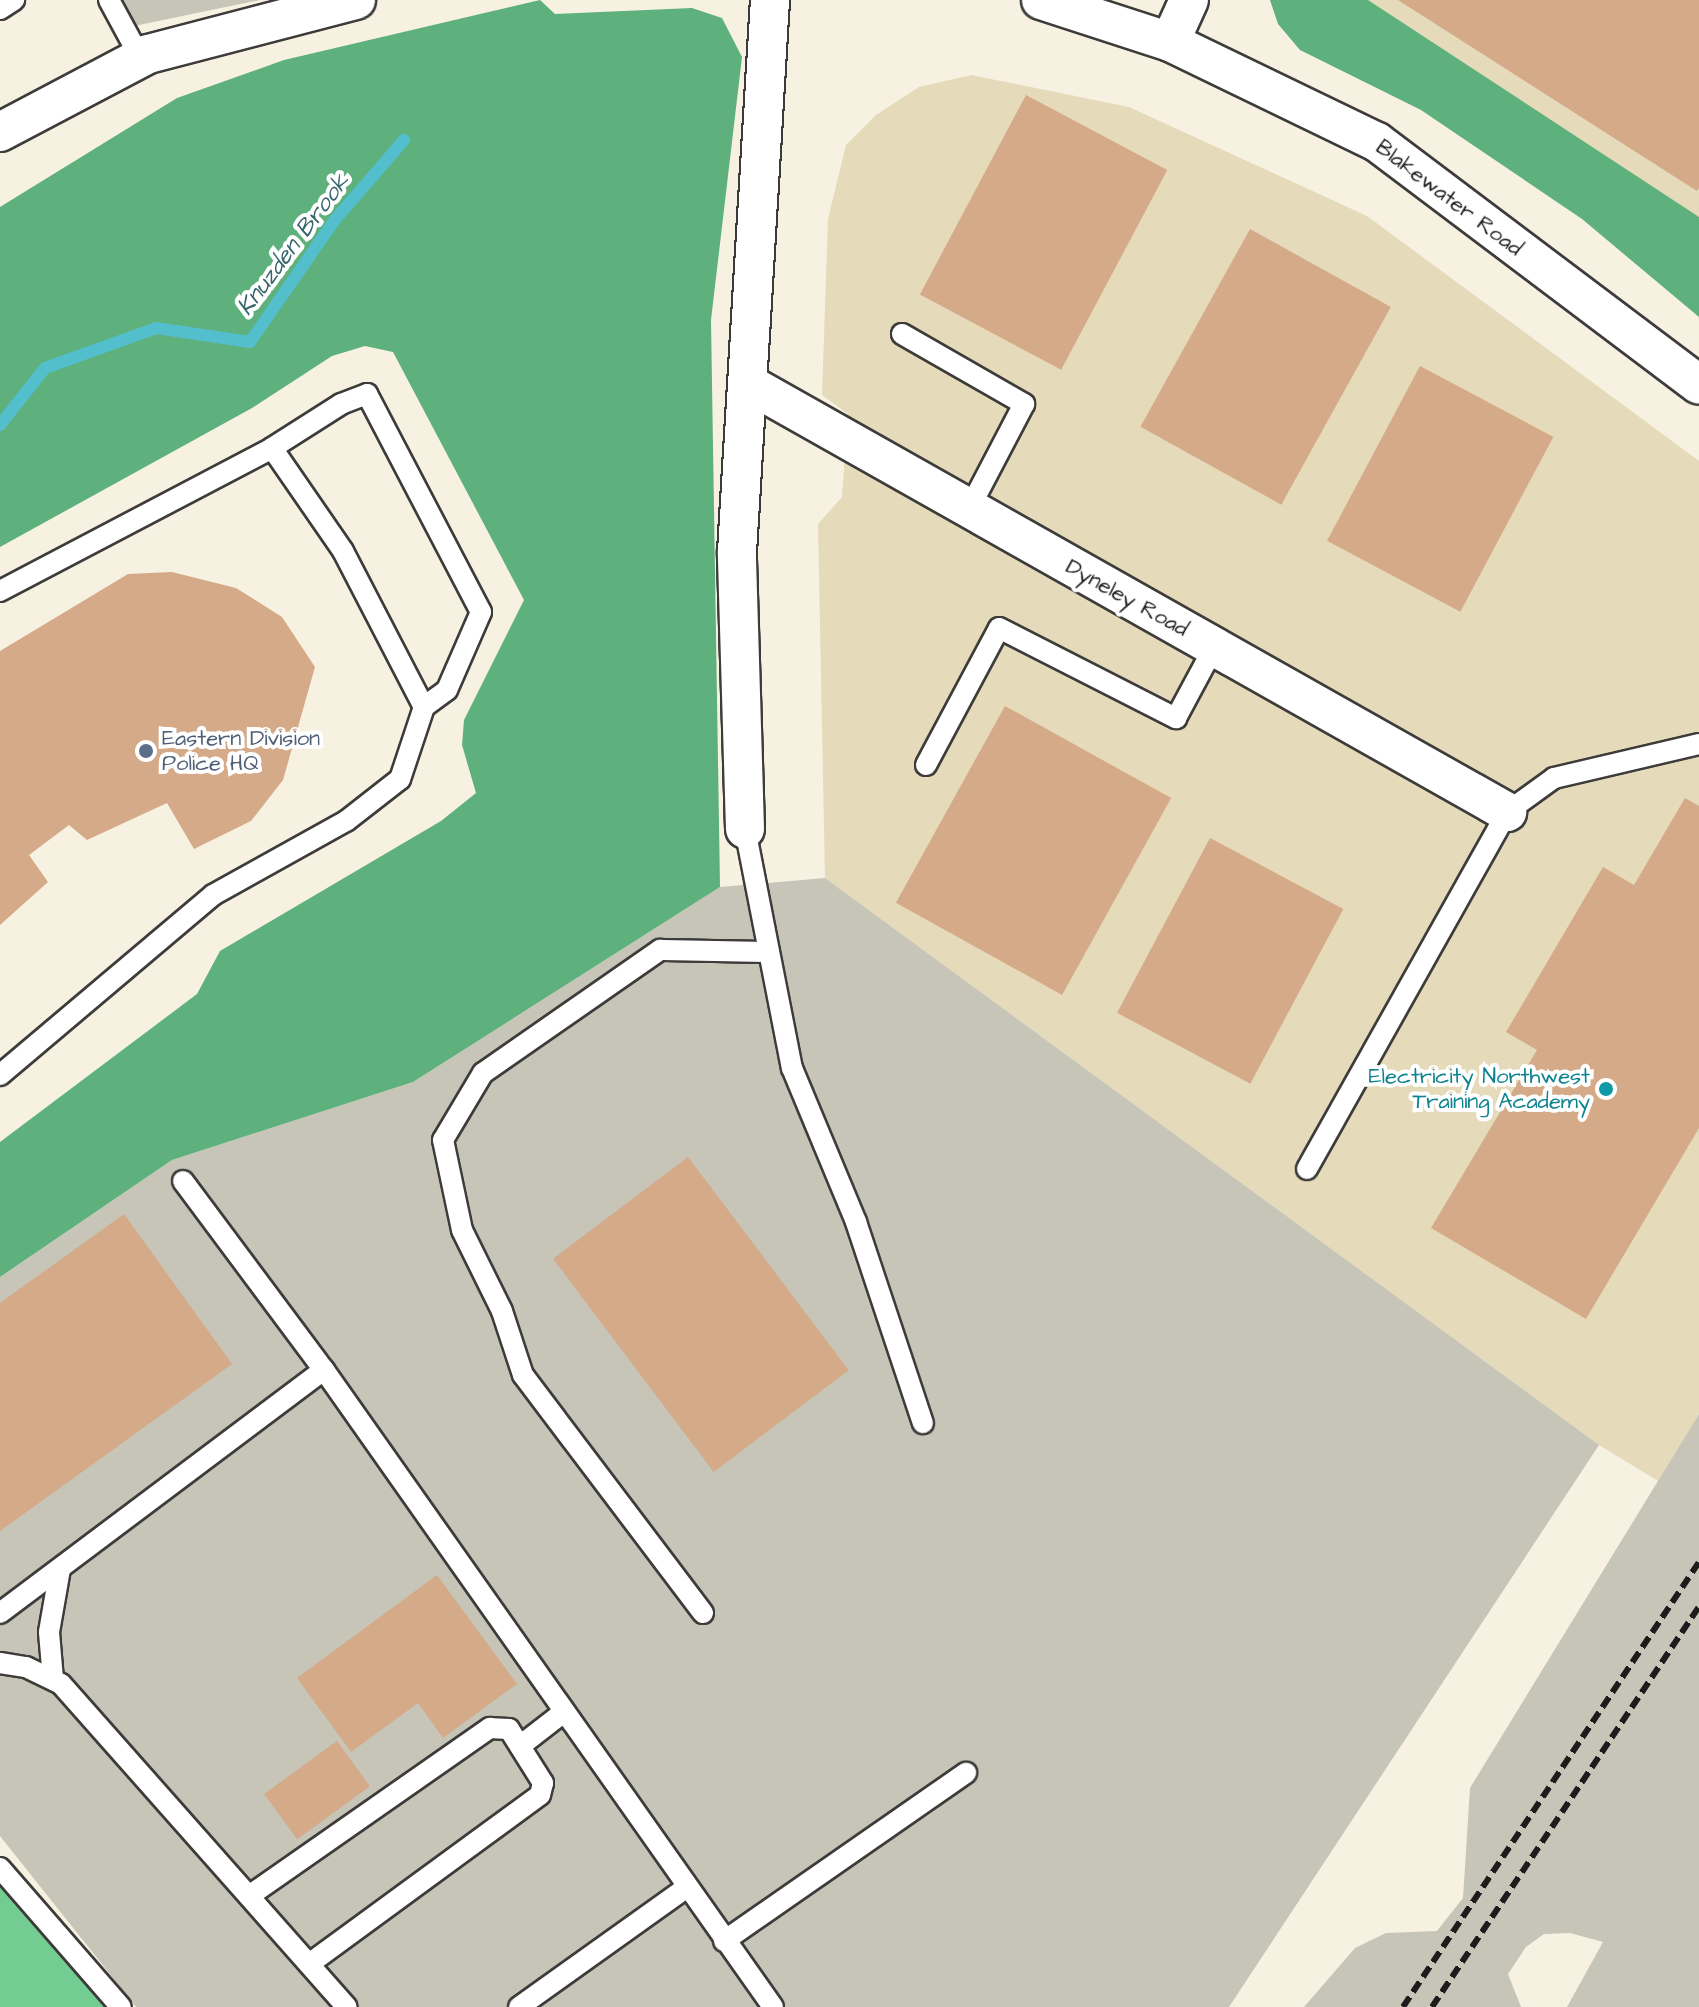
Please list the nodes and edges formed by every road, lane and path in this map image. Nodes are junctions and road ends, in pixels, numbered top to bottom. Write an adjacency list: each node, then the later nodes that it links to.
1 (14, 0): 7 (lane)
2 (109, 0): 9 (lane)
3 (356, 0): 9 (street)
4 (770, 0): 12 (street)
5 (1041, 0): 8 (street, Blakewater Road)
6 (1189, 0): 8 (street)
7 (0, 9)
8 (1170, 42): 13 (street, Blakewater Road)
9 (140, 57): 10 (street)
10 (0, 132)
11 (902, 334): 15 (lane)
12 (747, 383): 15 (street, Dyneley Road); 22 (street)
13 (1699, 385)
14 (272, 448): 16 (lane); 18 (lane); 18 (lane)
15 (969, 509): 17 (street, Dyneley Road)
16 (0, 591)
17 (1214, 647): 20 (lane); 21 (street, Dyneley Road)
18 (424, 707): 24 (lane)
19 (1699, 744): 21 (lane)
20 (926, 765)
21 (1507, 812): 25 (lane)
22 (745, 829): 23 (lane)
23 (769, 952): 28 (lane); 31 (lane)
24 (0, 1075)
25 (1307, 1169)
26 (183, 1181): 27 (lane)
27 (324, 1370): 29 (lane); 34 (lane)
28 (923, 1423)
29 (60, 1569): 30 (lane); 33 (lane)
30 (0, 1613)
31 (703, 1613)
32 (0, 1663): 33 (lane)
33 (53, 1679): 39 (lane)
34 (564, 1712): 35 (lane); 38 (lane)
35 (520, 1746): 39 (lane); 41 (lane)
36 (966, 1773): 40 (lane)
37 (0, 1868): 43 (lane)
38 (686, 1888): 40 (lane); 45 (lane)
39 (249, 1896): 41 (lane)
40 (724, 1941): 42 (lane)
41 (309, 1964): 44 (lane)
42 (768, 2005)
43 (121, 2007)
44 (347, 2007)
45 (519, 2007)

